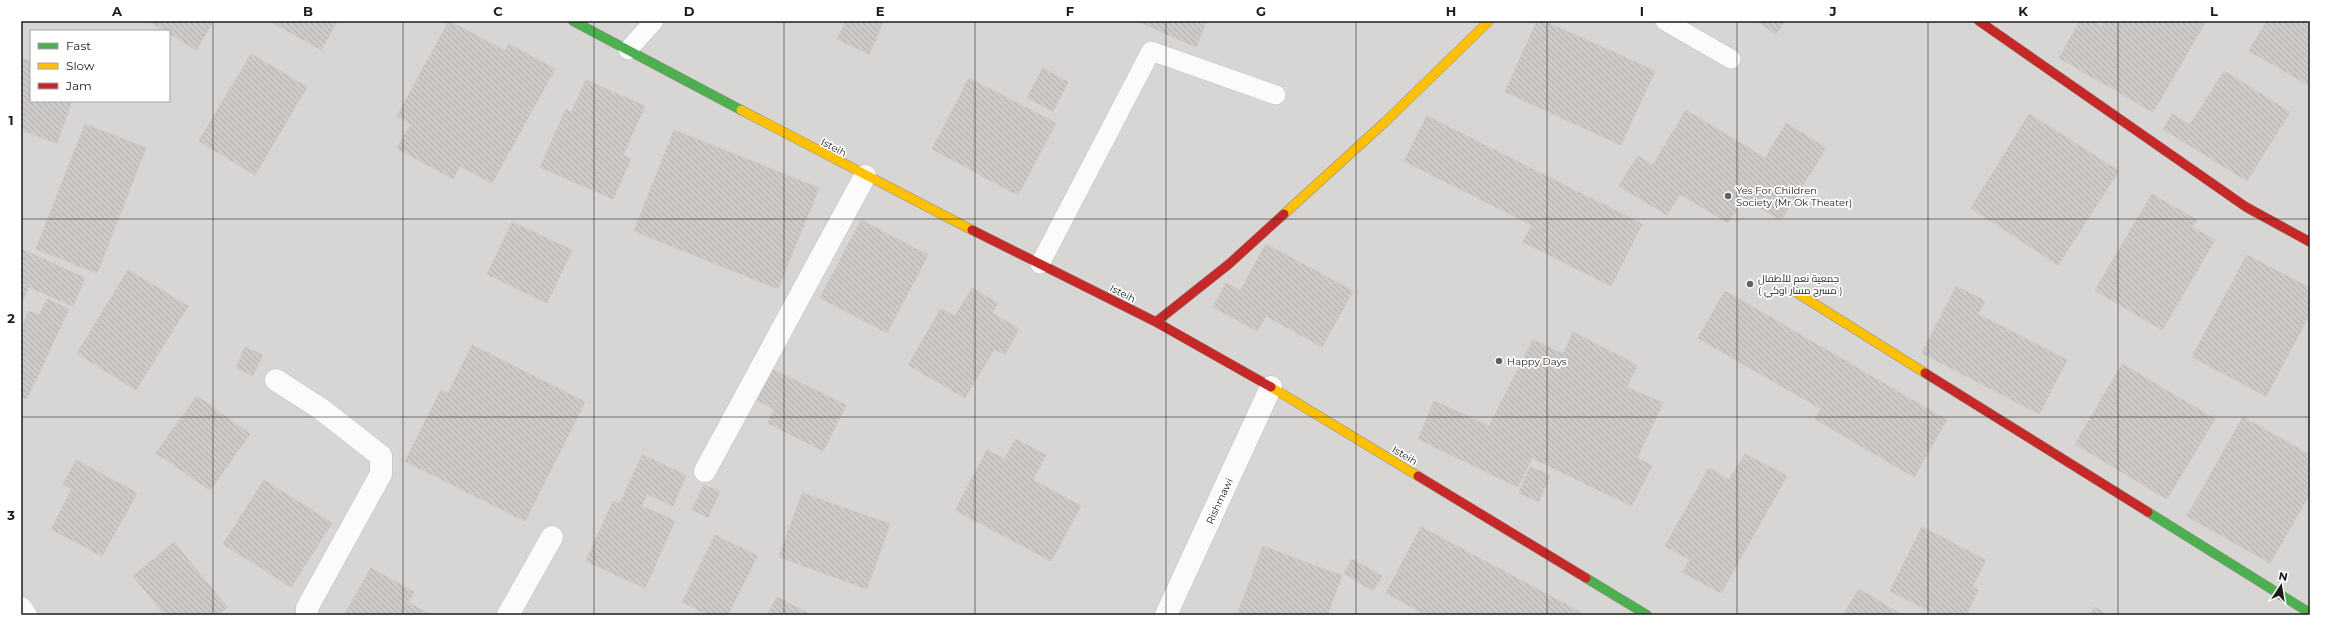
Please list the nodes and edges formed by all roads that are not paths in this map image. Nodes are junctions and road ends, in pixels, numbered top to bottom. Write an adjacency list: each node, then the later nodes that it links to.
1 (573, 21): 6 (street, Isteih)
2 (654, 21): 6 (lane)
3 (1489, 21): 13 (street)
4 (1665, 21): 7 (lane)
5 (1978, 21): 10 (street)
6 (628, 50): 9 (street, Isteih)
7 (1731, 59)
8 (1276, 95): 11 (lane)
9 (865, 176): 11 (street, Isteih); 16 (street)
10 (2310, 242)
11 (1040, 264): 13 (street, Isteih)
12 (1794, 291): 19 (street)
13 (1156, 322): 15 (street, Isteih)
14 (276, 380): 21 (street)
15 (1271, 387): 23 (street, Rishmawi); 24 (street, Isteih)
16 (705, 471)
17 (552, 537): 22 (street)
18 (21, 608): 20 (street)
19 (2310, 613)
20 (26, 615)
21 (307, 615)
22 (508, 615)
23 (1166, 615)
24 (1647, 615)

